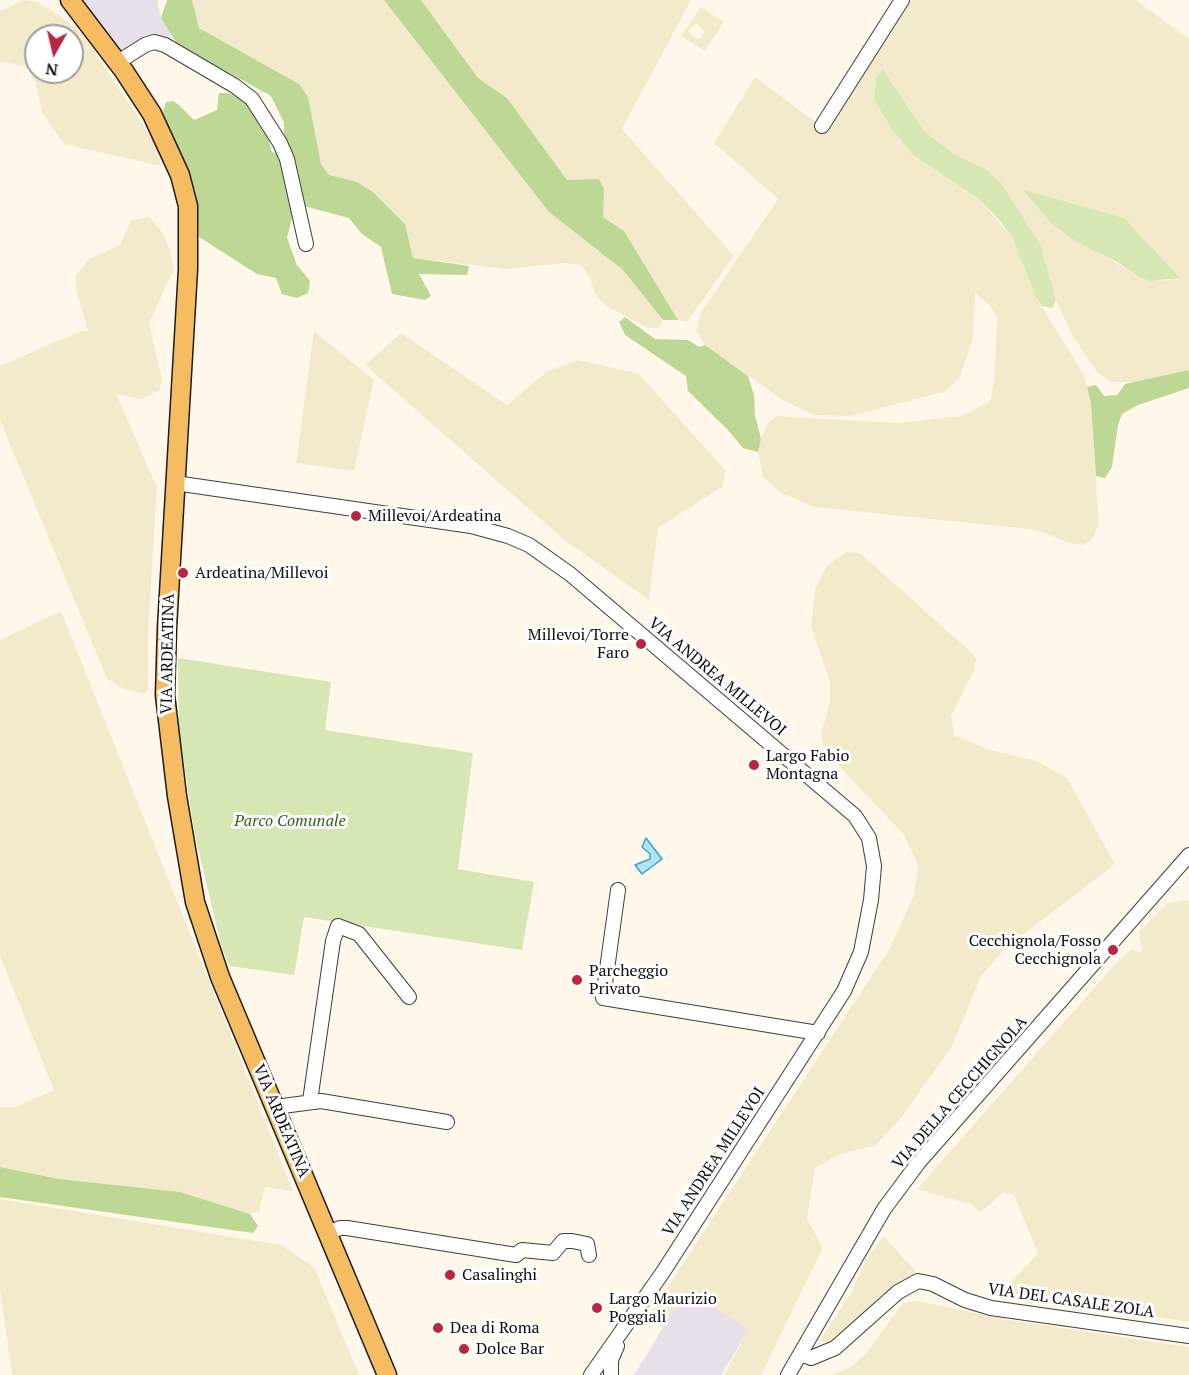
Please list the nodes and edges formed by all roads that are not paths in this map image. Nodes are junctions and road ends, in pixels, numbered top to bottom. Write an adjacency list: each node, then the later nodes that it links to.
1 (70, 0): 3 (main road, VIA ARDEATINA)
2 (902, 0): 4 (street)
3 (118, 62): 5 (street); 6 (main road, VIA ARDEATINA)
4 (822, 126)
5 (306, 244)
6 (175, 483): 10 (street, VIA ANDREA MILLEVOI); 12 (main road, VIA ARDEATINA)
7 (1189, 855): 18 (street, VIA DELLA CECCHIGNOLA)
8 (618, 890): 10 (street)
9 (409, 997): 11 (street)
10 (818, 1033): 16 (street, VIA ANDREA MILLEVOI)
11 (310, 1101): 12 (street); 13 (street)
12 (275, 1107): 14 (main road, VIA ARDEATINA)
13 (447, 1122)
14 (328, 1233): 15 (street); 19 (main road, VIA ARDEATINA)
15 (589, 1255)
16 (621, 1336): 20 (street, VIA ANDREA MILLEVOI); 21 (street)
17 (1189, 1336): 18 (street, VIA DEL CASALE ZOLA)
18 (800, 1354): 22 (street, VIA DELLA CECCHIGNOLA)
19 (387, 1375)
20 (591, 1375)
21 (611, 1375)
22 (788, 1375)

